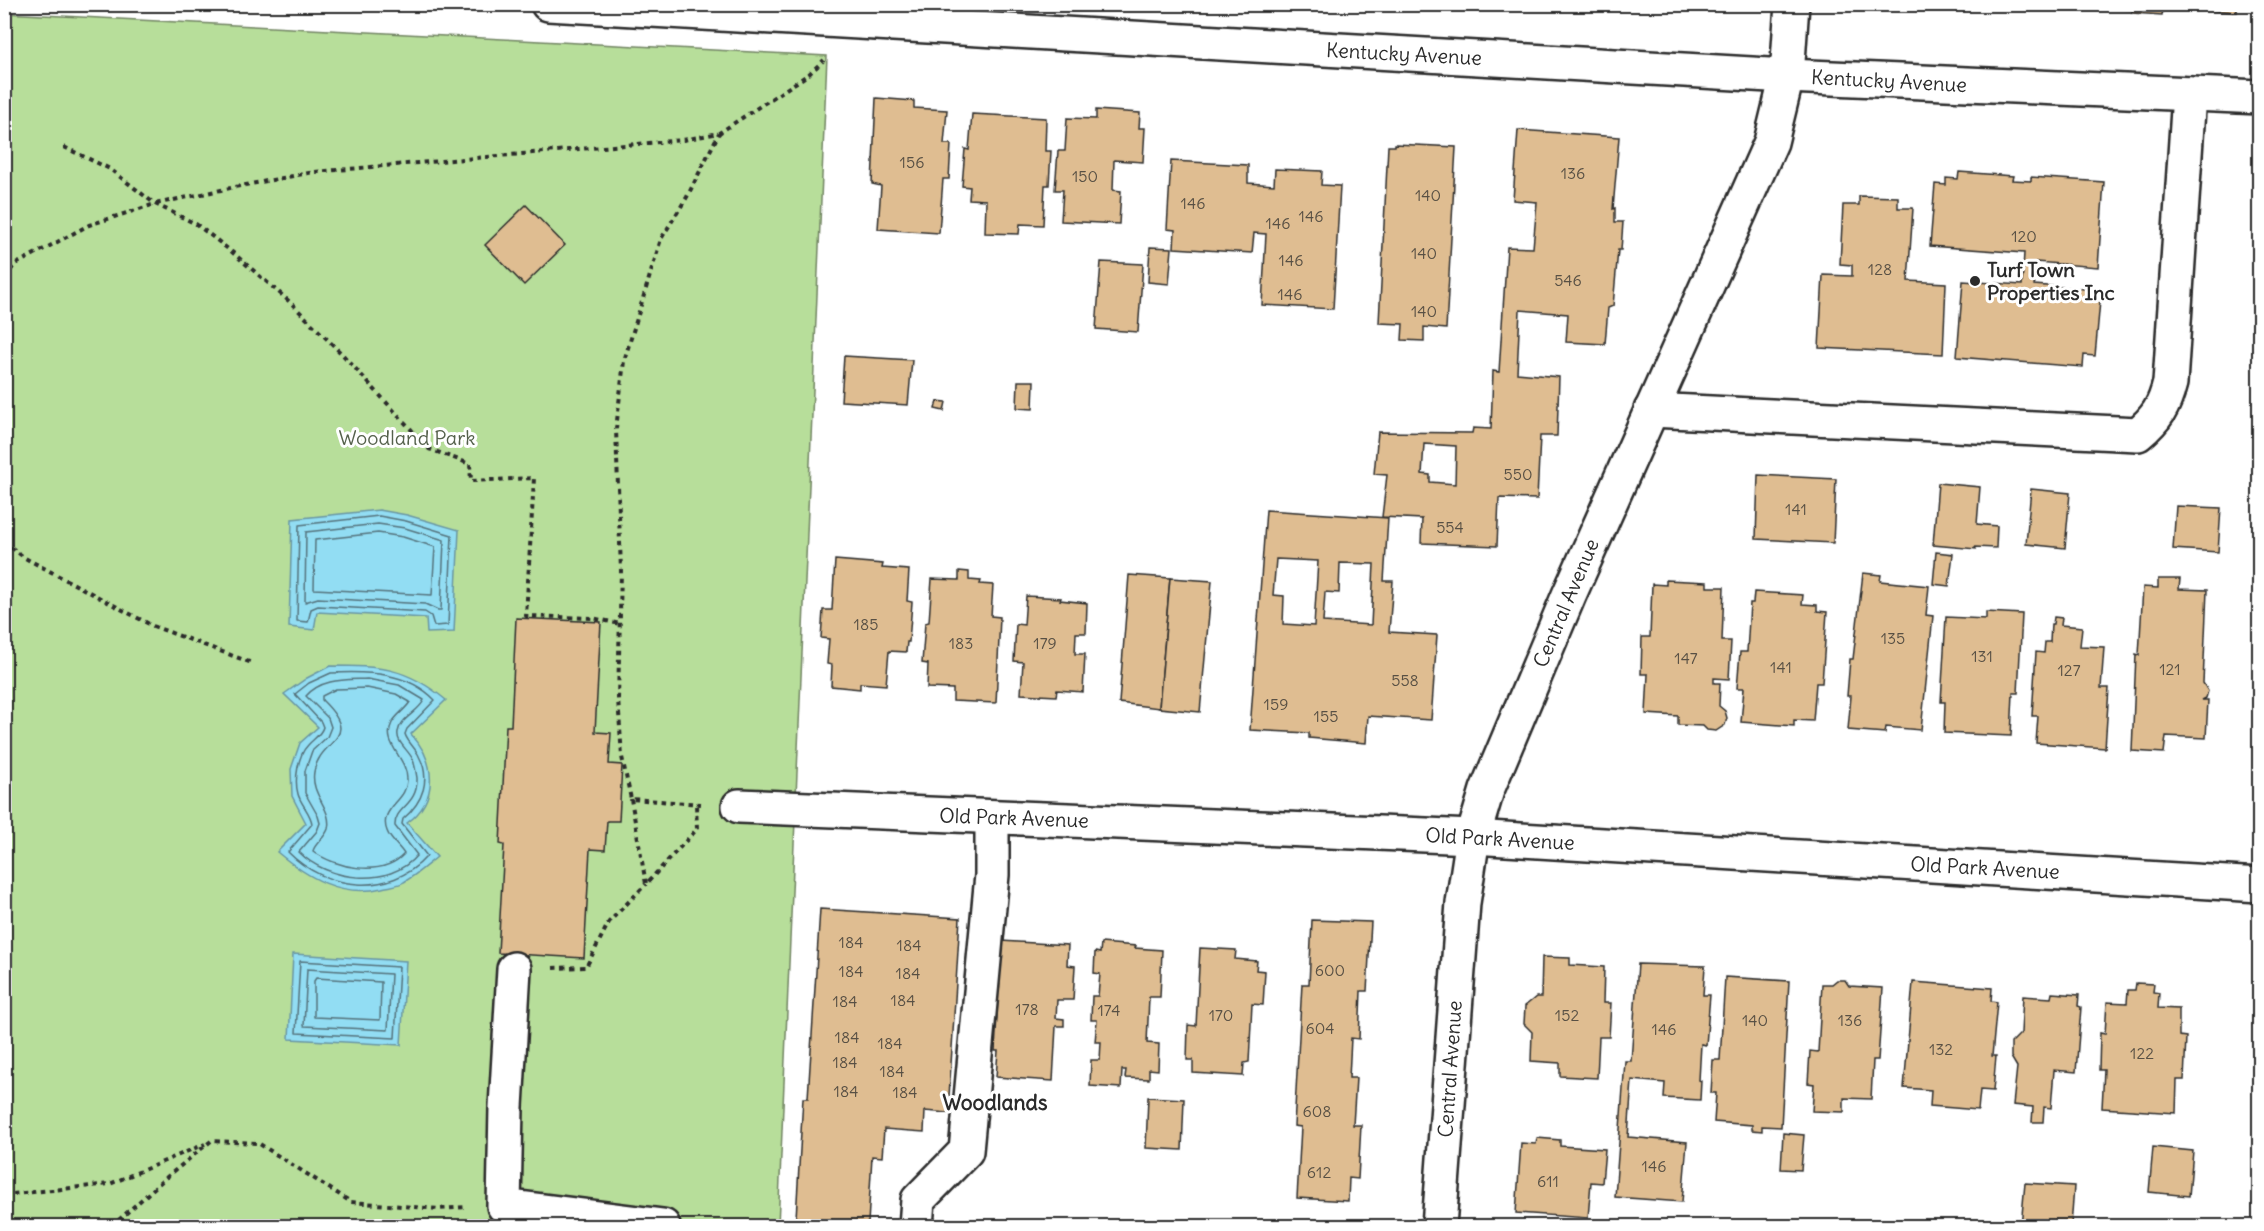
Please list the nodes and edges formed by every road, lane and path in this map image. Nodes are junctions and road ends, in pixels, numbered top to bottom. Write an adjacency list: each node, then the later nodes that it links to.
1 (548, 4): 4 (street, Kentucky Avenue)
2 (1792, 4): 4 (street, Central Avenue)
3 (826, 58): 7 (path)
4 (1787, 76): 5 (street, Kentucky Avenue); 11 (street, Central Avenue)
5 (2189, 94): 6 (street, Kentucky Avenue); 11 (street)
6 (2259, 97)
7 (719, 132): 9 (path); 13 (path)
8 (64, 147): 9 (path)
9 (155, 204): 10 (path); 13 (path)
10 (4, 277)
11 (1651, 410): 19 (street, Central Avenue)
12 (4, 542): 14 (path)
13 (620, 624): 15 (path)
14 (252, 663)
15 (631, 799): 16 (path); 20 (path)
16 (696, 804): 17 (path); 20 (path)
17 (739, 806): 18 (street, Old Park Avenue)
18 (992, 817): 19 (street, Old Park Avenue); 28 (street)
19 (1473, 837): 21 (street, Old Park Avenue); 29 (street, Central Avenue)
20 (646, 884): 22 (path)
21 (2259, 885)
22 (513, 969): 25 (street)
23 (212, 1141): 24 (path); 25 (path); 26 (path)
24 (4, 1195)
25 (504, 1206): 27 (street)
26 (112, 1227)
27 (663, 1227)
28 (916, 1227)
29 (1439, 1227)

